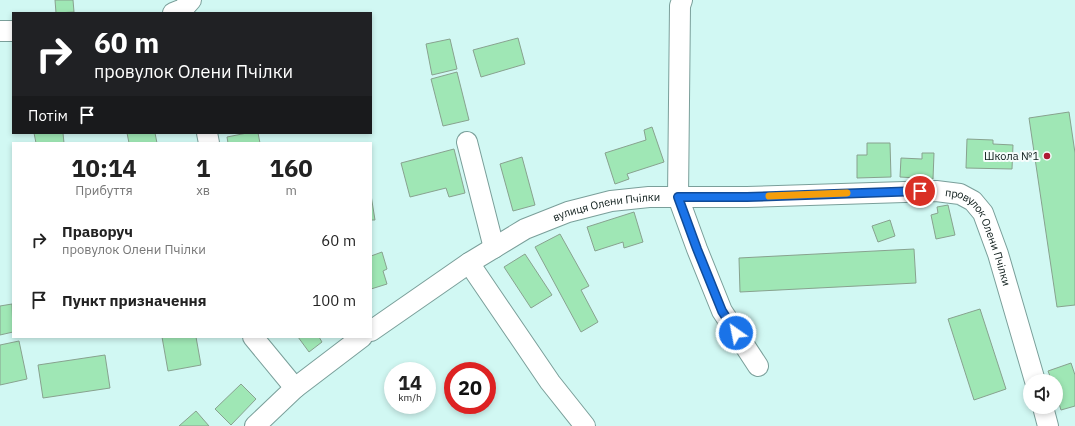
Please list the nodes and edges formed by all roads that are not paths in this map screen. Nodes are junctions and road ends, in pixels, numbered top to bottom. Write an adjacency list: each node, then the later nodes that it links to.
1 (682, 0): 5 (street)
2 (0, 31): 3 (street)
3 (12, 31)
4 (467, 142): 6 (street)
5 (678, 197): 6 (street, вулиця Олени Пчілки); 11 (street); 12 (street, провулок Олени Пчілки)
6 (494, 248): 7 (street, вулиця Олени Пчілки)
7 (469, 263): 8 (street, вулиця Олени Пчілки); 16 (street)
8 (372, 330)
9 (254, 338): 13 (street)
10 (361, 338): 13 (street)
11 (758, 366)
12 (1033, 374)
13 (294, 388): 15 (street)
14 (1044, 414): 17 (street)
15 (255, 426)
16 (585, 426)
17 (1048, 426)

